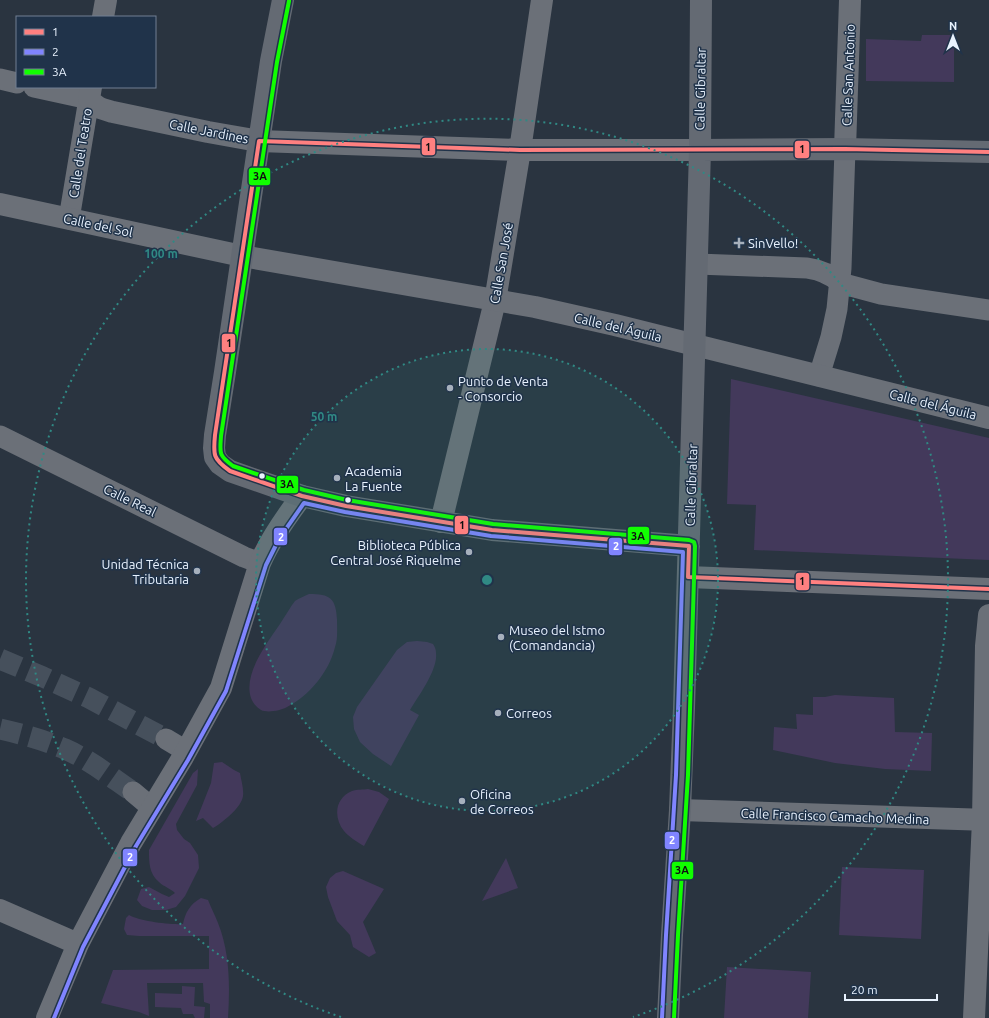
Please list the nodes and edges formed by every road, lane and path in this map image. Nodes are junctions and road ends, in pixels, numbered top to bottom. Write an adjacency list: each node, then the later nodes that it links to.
1 (106, 0): 6 (street)
2 (283, 0): 11 (main road)
3 (542, 0): 13 (street, Calle San José)
4 (701, 0): 14 (main road, Calle Gibraltar)
5 (850, 0): 12 (street, Calle San Antonio)
6 (103, 16)
7 (0, 79): 8 (street)
8 (16, 83)
9 (43, 88): 10 (street, Calle Jardines)
10 (90, 93): 11 (street, Calle Jardines); 17 (street, Calle del Teatro)
11 (259, 141): 13 (street, Calle Jardines); 18 (main road)
12 (845, 149): 14 (main road, Calle Jardines); 15 (main road, Calle Jardines); 20 (street)
13 (520, 150): 14 (street, Calle Jardines); 21 (street, Calle San José)
14 (700, 150): 19 (main road, Calle Gibraltar)
15 (989, 152)
16 (0, 204): 17 (street, Calle del Sol)
17 (69, 219): 18 (street, Calle del Sol)
18 (242, 256): 21 (street, Calle del Águila); 27 (main road)
19 (697, 264): 20 (street); 23 (main road, Calle Gibraltar)
20 (840, 283): 22 (street); 24 (street)
21 (495, 301): 23 (street, Calle del Águila); 28 (street, Calle San José)
22 (989, 310)
23 (695, 345): 24 (street, Calle del Águila); 29 (main road, Calle Gibraltar)
24 (819, 376): 25 (street, Calle del Águila)
25 (989, 418)
26 (0, 436): 30 (street, Calle Real)
27 (302, 496): 28 (main road); 30 (street)
28 (441, 522): 29 (main road)
29 (689, 546): 31 (main road, Calle Gibraltar)
30 (260, 563): 35 (street)
31 (688, 577): 32 (street); 38 (main road, Calle Gibraltar)
32 (989, 589)
33 (989, 615): 39 (street)
34 (166, 739): 35 (street)
35 (186, 751): 37 (street)
36 (133, 792): 37 (street)
37 (152, 808): 41 (street)
38 (680, 810): 39 (street, Calle Francisco Camacho Medina); 43 (main road, Calle Gibraltar)
39 (986, 820): 44 (street)
40 (0, 910): 41 (street)
41 (78, 944): 42 (street)
42 (47, 1018)
43 (668, 1018)
44 (974, 1018)

